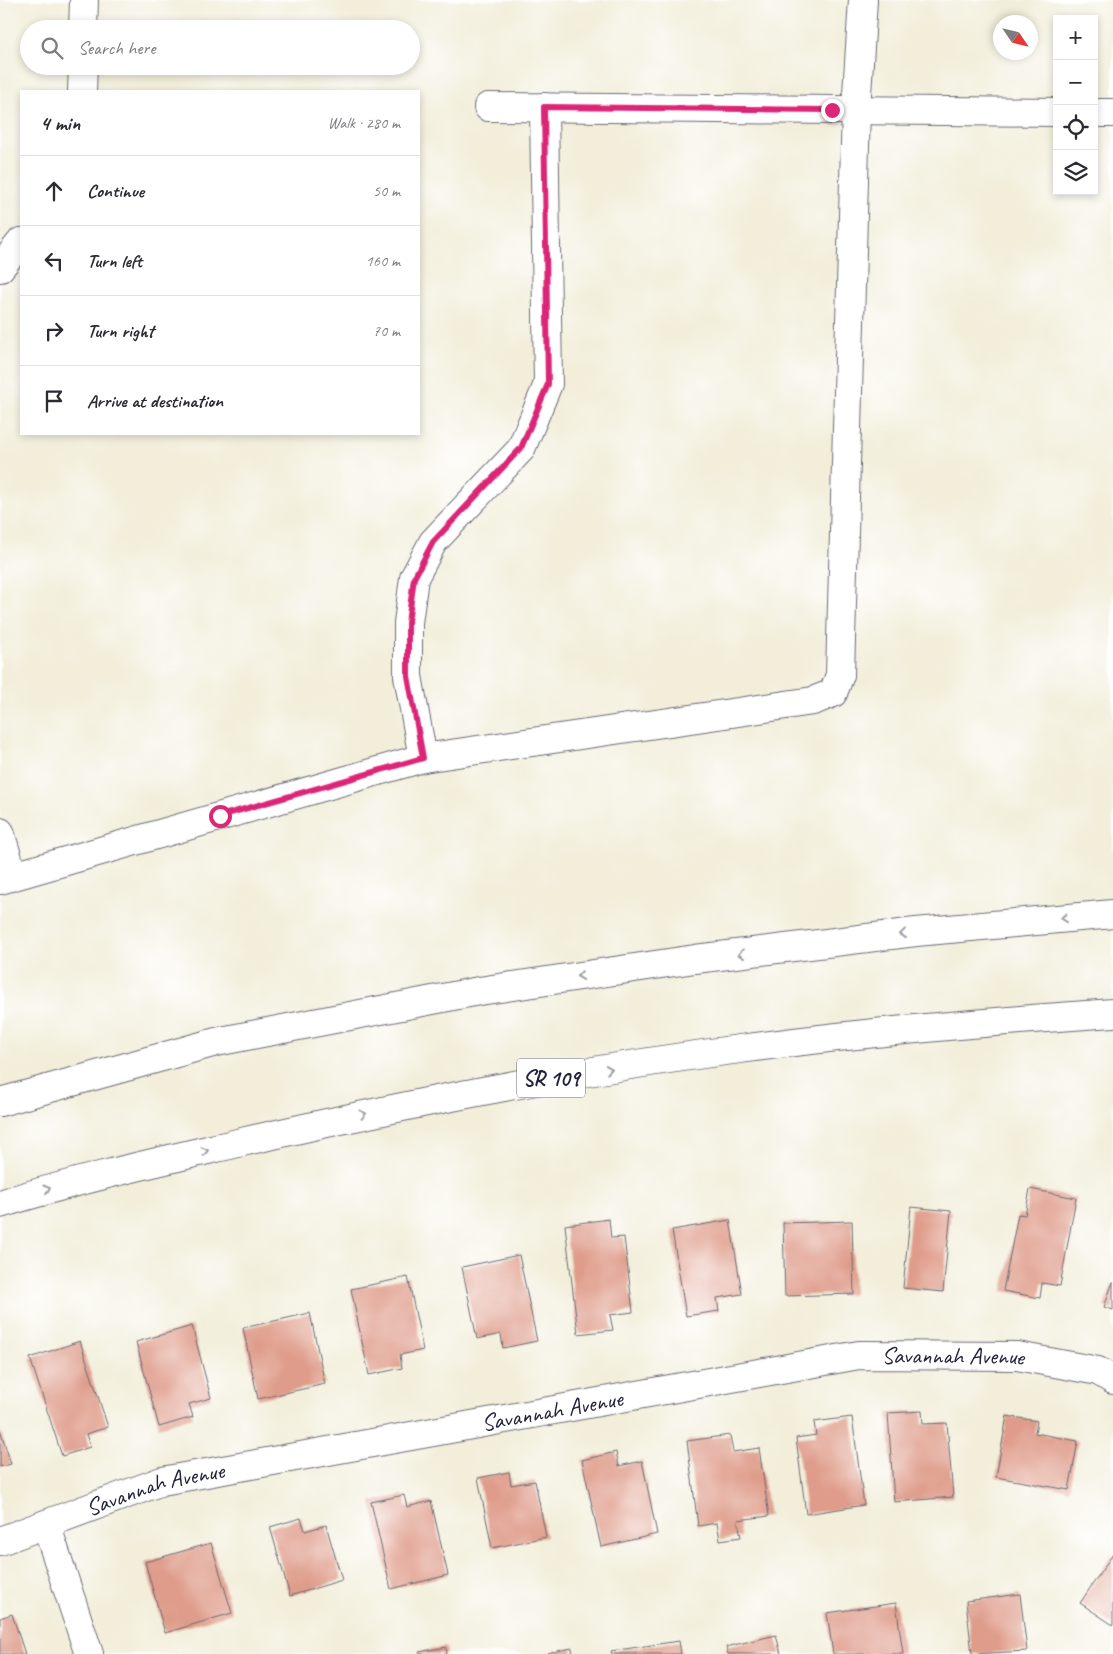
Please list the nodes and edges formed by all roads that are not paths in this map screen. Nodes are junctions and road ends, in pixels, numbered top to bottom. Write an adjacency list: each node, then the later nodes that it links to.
1 (84, 0): 3 (main road)
2 (862, 0): 8 (main road)
3 (83, 20)
4 (83, 75): 5 (main road)
5 (82, 90)
6 (488, 107): 7 (main road)
7 (544, 107): 8 (main road); 14 (main road)
8 (856, 110): 9 (main road); 14 (main road)
9 (1053, 112)
10 (1098, 113): 11 (main road)
11 (1113, 113)
12 (20, 243): 13 (main road)
13 (0, 268)
14 (423, 758): 16 (main road)
15 (0, 832): 16 (main road)
16 (6, 878)
17 (1113, 914): 19 (main road, one-way to 19)
18 (1113, 1013): 20 (main road, SR 109, one-way to 18)
19 (0, 1102)
20 (0, 1204)
21 (1113, 1380): 22 (main road, Savannah Avenue)
22 (46, 1524): 23 (main road, Savannah Avenue); 24 (main road)
23 (0, 1542)
24 (90, 1654)

